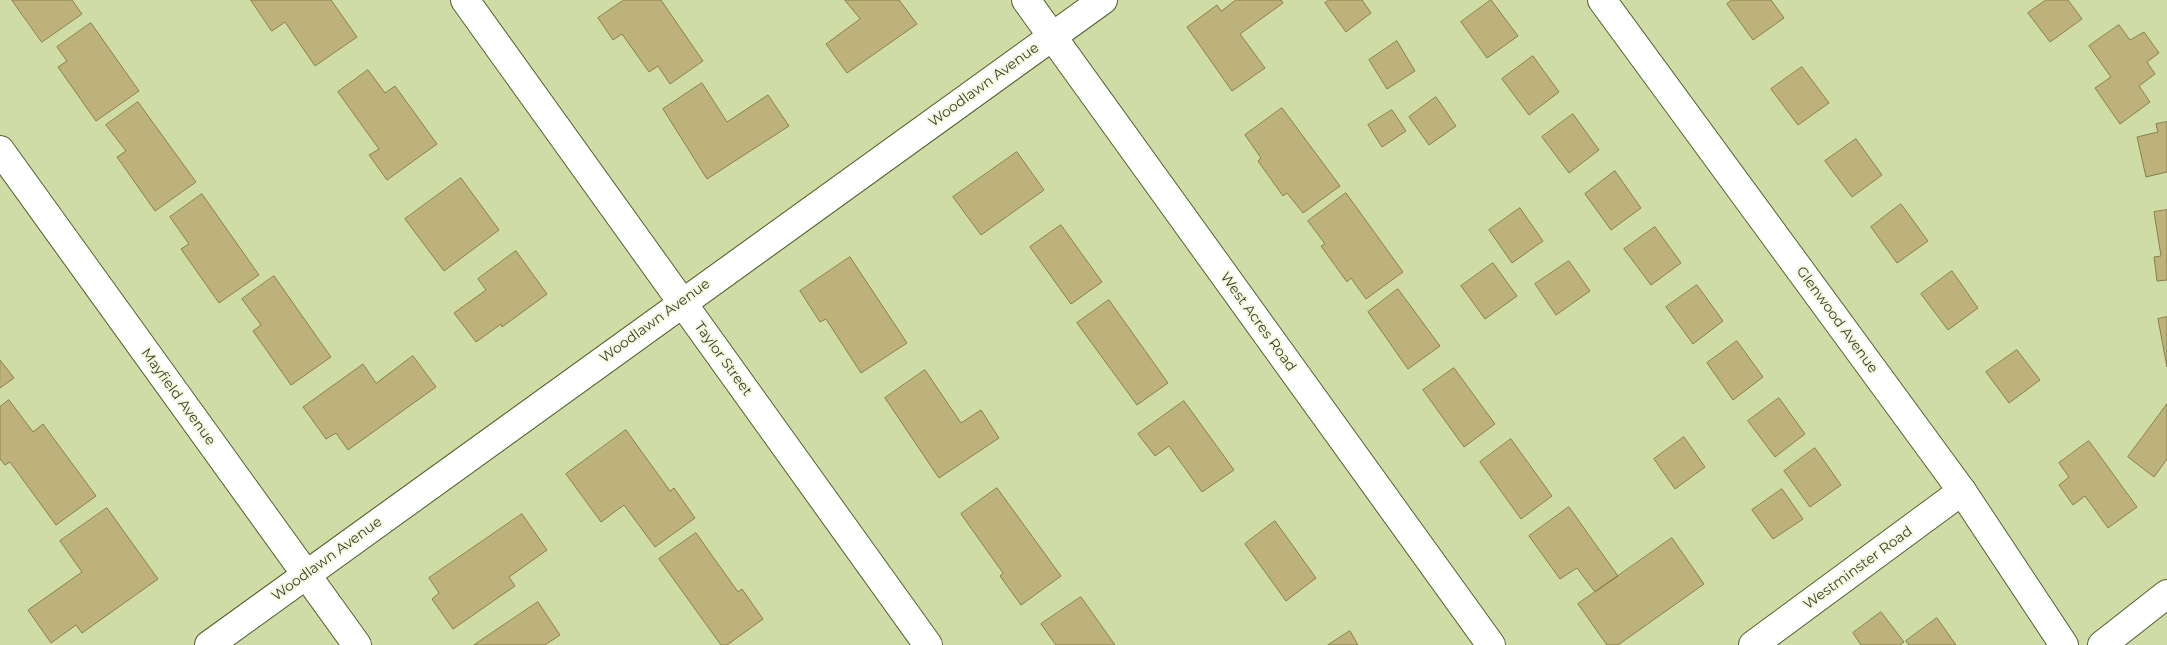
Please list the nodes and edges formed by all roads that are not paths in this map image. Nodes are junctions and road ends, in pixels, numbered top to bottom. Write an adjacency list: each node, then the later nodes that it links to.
1 (465, 0): 7 (street, Taylor Street)
2 (1026, 0): 5 (street, West Acres Road)
3 (1103, 0): 5 (street, Woodlawn Avenue)
4 (1602, 0): 8 (street, Glenwood Avenue)
5 (1052, 37): 7 (street, Woodlawn Avenue); 14 (street, West Acres Road)
6 (0, 150): 9 (street, Mayfield Avenue)
7 (682, 302): 9 (street, Woodlawn Avenue); 13 (street, Taylor Street)
8 (1962, 491): 15 (street, Westminster Road); 16 (street, Glenwood Avenue)
9 (306, 575): 11 (street, Woodlawn Avenue); 12 (street, Mayfield Avenue)
10 (2167, 594): 17 (street)
11 (209, 645)
12 (357, 645)
13 (928, 645)
14 (1491, 645)
15 (1753, 645)
16 (2064, 645)
17 (2102, 645)

